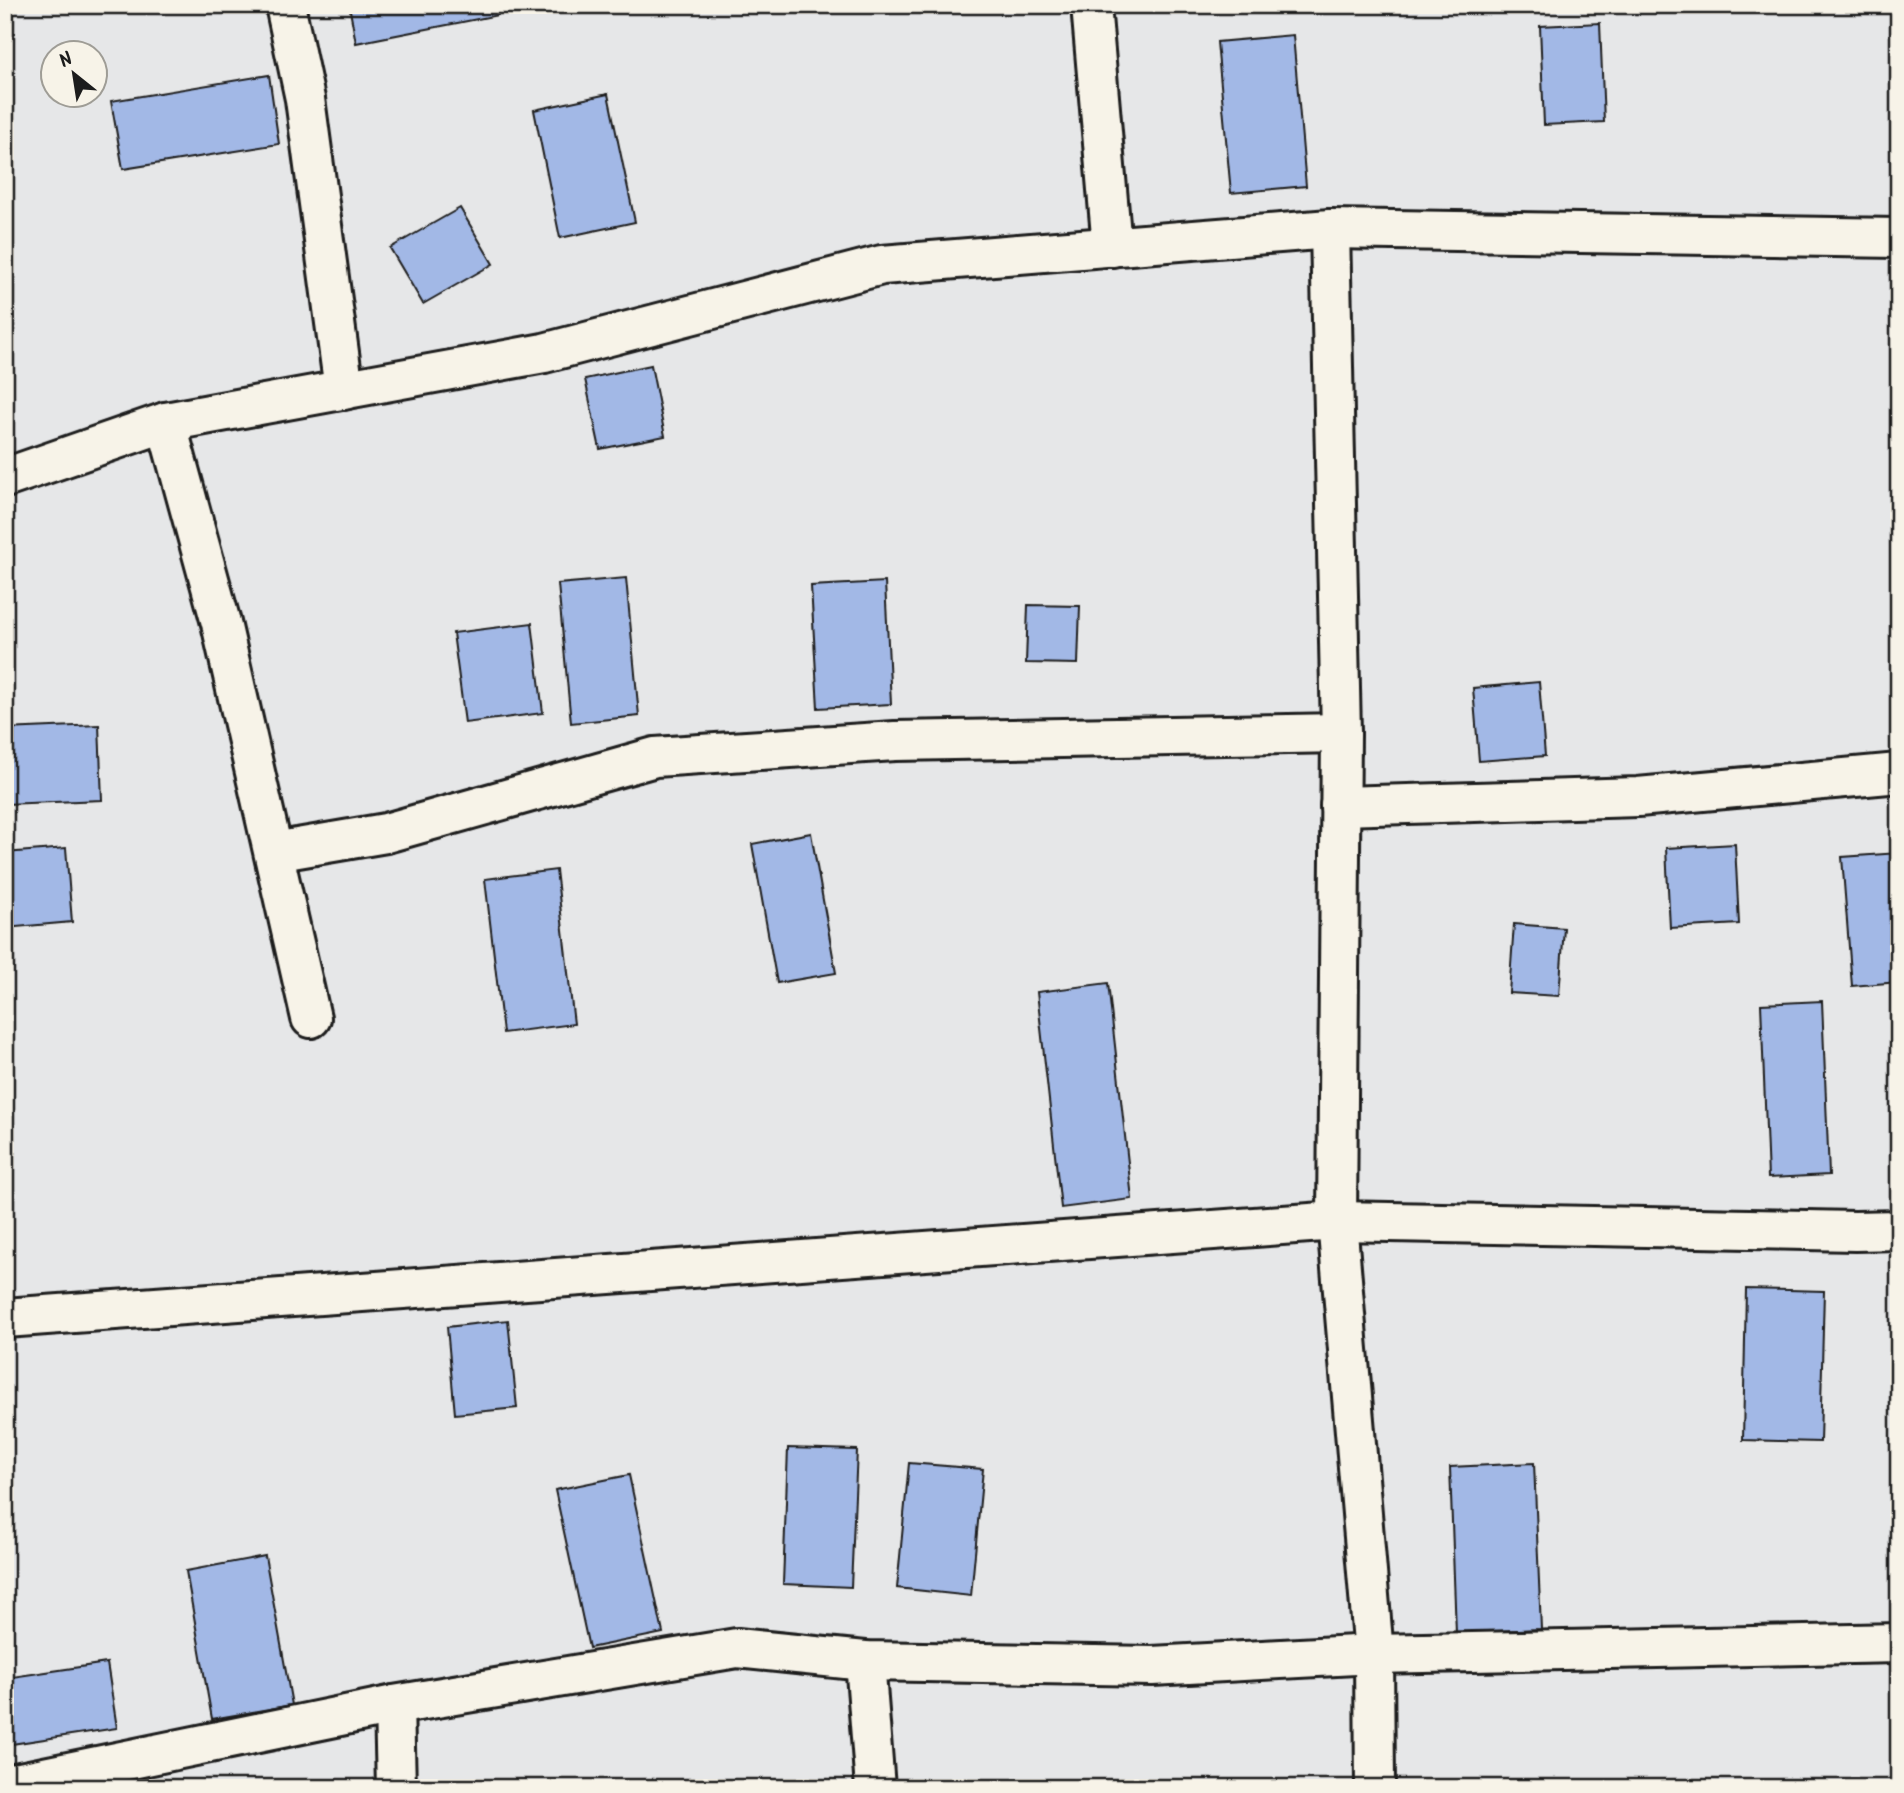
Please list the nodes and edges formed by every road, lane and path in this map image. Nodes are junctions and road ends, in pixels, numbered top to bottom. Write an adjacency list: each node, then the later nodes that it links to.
1 (285, 5): 6 (street)
2 (1091, 5): 5 (street)
3 (1330, 229): 4 (street); 5 (street); 9 (street)
4 (1899, 238)
5 (1112, 247): 6 (street)
6 (344, 390): 7 (street)
7 (166, 422): 8 (street); 12 (street)
8 (5, 478)
9 (1341, 733): 11 (street); 12 (street)
10 (1899, 773): 11 (street)
11 (1340, 806): 14 (street)
12 (274, 852): 13 (street)
13 (311, 1018)
14 (1336, 1220): 15 (street); 16 (street); 18 (street)
15 (1899, 1230)
16 (5, 1318)
17 (1899, 1643): 18 (street)
18 (1374, 1654): 19 (street); 24 (street)
19 (865, 1661): 20 (street); 23 (street)
20 (394, 1705): 21 (street); 22 (street)
21 (5, 1785)
22 (396, 1788)
23 (875, 1788)
24 (1375, 1788)

